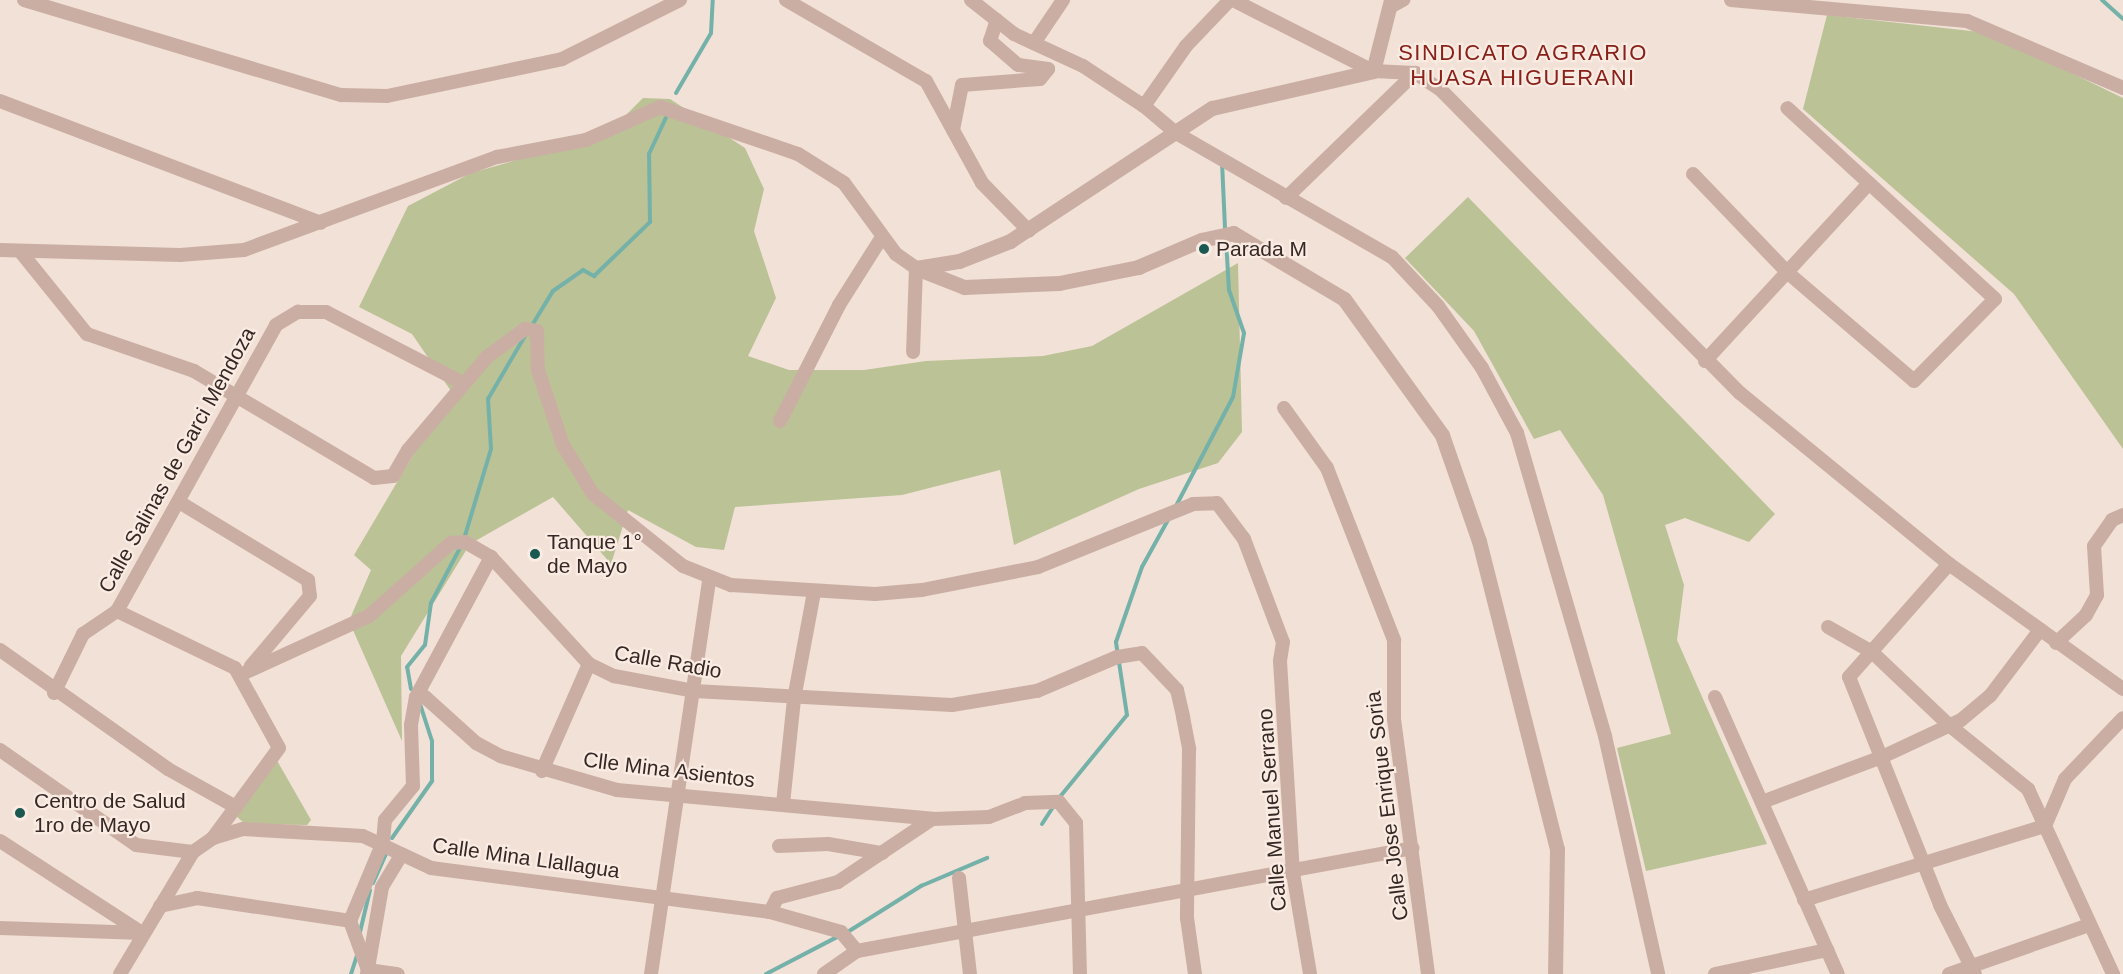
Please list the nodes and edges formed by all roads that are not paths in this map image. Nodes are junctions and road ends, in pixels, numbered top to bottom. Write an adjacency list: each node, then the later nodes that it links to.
1 (24, 0): 2 (street)
2 (680, 0)
3 (786, 0): 17 (street)
4 (971, 0): 9 (street)
5 (1063, 0): 10 (street)
6 (1231, 0): 11 (street); 15 (street)
7 (1731, 0): 13 (street)
8 (1395, 2): 11 (street)
9 (997, 20): 10 (street); 17 (street)
10 (1034, 43): 15 (street)
11 (1372, 71): 12 (street); 18 (street)
12 (1415, 73): 21 (street); 30 (street)
13 (2123, 88)
14 (0, 100): 22 (street)
15 (1144, 106): 18 (street)
16 (1787, 108): 20 (street)
17 (953, 130): 23 (street)
18 (1176, 133): 21 (street); 23 (street)
19 (1693, 174): 28 (street)
20 (1869, 183): 28 (street); 28 (street)
21 (1286, 198): 103 (street)
22 (321, 223): 24 (street); 26 (street)
23 (1029, 231): 27 (street)
24 (882, 237): 27 (street); 34 (street)
25 (0, 250): 26 (street)
26 (20, 251): 32 (street)
27 (916, 268): 29 (street); 102 (street)
28 (1786, 272): 30 (street)
29 (913, 352)
30 (1705, 361): 38 (street)
31 (463, 383): 32 (street, Calle Salinas de Garci Mendoza); 32 (street); 39 (street)
32 (237, 395): 35 (street, Calle Salinas de Garci Mendoza)
33 (1284, 408): 70 (street, Calle Jose Enrique Soria)
34 (780, 421)
35 (179, 502): 41 (street, Calle Salinas de Garci Mendoza); 48 (street)
36 (2123, 515): 44 (street)
37 (491, 558): 47 (street, Calle Radio); 48 (street, Calle Radio); 52 (street)
38 (1949, 564): 43 (street); 46 (street)
39 (709, 580): 40 (street); 50 (street)
40 (814, 592): 54 (street); 75 (street, Calle Manuel Serrano)
41 (117, 610): 48 (street); 51 (street, Calle Salinas de Garci Mendoza)
42 (1828, 627): 46 (street)
43 (2040, 630): 44 (street); 56 (street)
44 (2056, 643): 49 (street)
45 (0, 650): 51 (street)
46 (1872, 652): 56 (street); 58 (street)
47 (589, 664): 50 (street, Calle Radio); 59 (street)
48 (240, 675): 63 (street)
49 (2123, 689)
50 (694, 691): 54 (street, Calle Radio); 60 (street)
51 (54, 693): 63 (street)
52 (416, 697): 59 (street, Clle Mina Asientos); 68 (street)
53 (1715, 698): 61 (street)
54 (794, 699): 62 (street); 77 (street, Calle Radio)
55 (2123, 718): 65 (street)
56 (1949, 725): 58 (street); 65 (street)
57 (0, 750): 71 (street)
58 (1882, 757): 61 (street); 74 (street)
59 (542, 771): 60 (street, Clle Mina Asientos)
60 (676, 796): 62 (street, Clle Mina Asientos); 78 (street)
61 (1762, 802): 79 (street)
62 (783, 804): 64 (street, Clle Mina Asientos)
63 (236, 807): 66 (street)
64 (933, 819): 72 (street); 81 (street, Clle Mina Asientos)
65 (2045, 826): 74 (street); 84 (street)
66 (213, 838): 68 (street, Calle Mina Llallagua); 71 (street)
67 (0, 841): 87 (street)
68 (383, 842): 73 (street, Calle Mina Llallagua); 83 (street)
69 (779, 846): 72 (street)
70 (1413, 848): 75 (street); 101 (street, Calle Jose Enrique Soria)
71 (193, 852): 80 (street)
72 (882, 853): 82 (street)
73 (401, 855): 78 (street, Calle Mina Llallagua); 91 (street)
74 (1925, 862): 79 (street); 90 (street)
75 (1293, 873): 77 (street); 100 (street, Calle Manuel Serrano)
76 (959, 878): 86 (street)
77 (1186, 890): 81 (street); 99 (street)
78 (662, 897): 82 (street, Calle Mina Llallagua); 94 (street)
79 (1804, 900): 88 (street)
80 (160, 906): 83 (street); 87 (street)
81 (1076, 911): 86 (street); 98 (street)
82 (770, 912): 89 (street, Calle Mina Llallagua)
83 (350, 921): 91 (street)
84 (2089, 925): 90 (street); 107 (street)
85 (0, 928): 87 (street)
86 (965, 931): 89 (street); 97 (street)
87 (142, 933): 92 (street)
88 (1827, 950): 104 (street); 105 (street)
89 (854, 955): 95 (street); 96 (street)
90 (1974, 970): 106 (street)
91 (367, 972): 93 (street)
92 (120, 974)
93 (398, 974)
94 (651, 974)
95 (824, 974)
96 (854, 974)
97 (970, 974)
98 (1080, 974)
99 (1195, 974)
100 (1310, 974)
101 (1428, 974)
102 (1555, 974)
103 (1658, 974)
104 (1715, 974)
105 (1838, 974)
106 (1949, 974)
107 (2113, 974)

